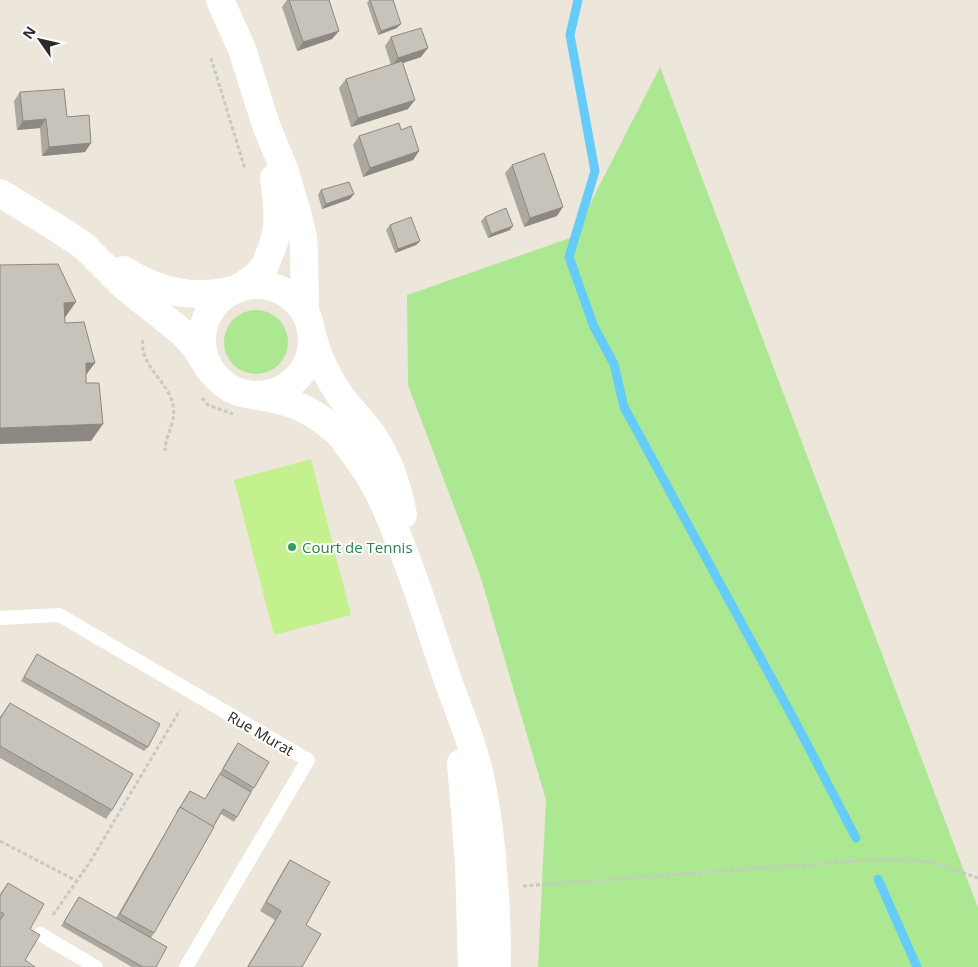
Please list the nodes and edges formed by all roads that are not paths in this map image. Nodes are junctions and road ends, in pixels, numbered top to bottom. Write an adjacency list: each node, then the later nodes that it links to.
1 (220, 0): 3 (main road)
2 (236, 0): 3 (main road)
3 (242, 49): 4 (main road)
4 (266, 124): 7 (main road); 8 (main road)
5 (0, 193): 6 (main road)
6 (84, 246): 7 (main road); 9 (main road)
7 (238, 288): 8 (main road); 9 (main road)
8 (308, 323): 10 (main road); 11 (main road)
9 (209, 369): 10 (main road)
10 (249, 406): 11 (main road)
11 (417, 585): 13 (main road)
12 (0, 618): 16 (lane, Rue Murat)
13 (445, 672): 17 (main road); 18 (main road)
14 (40, 934): 15 (lane)
15 (96, 967)
16 (186, 967)
17 (472, 967)
18 (497, 967)

